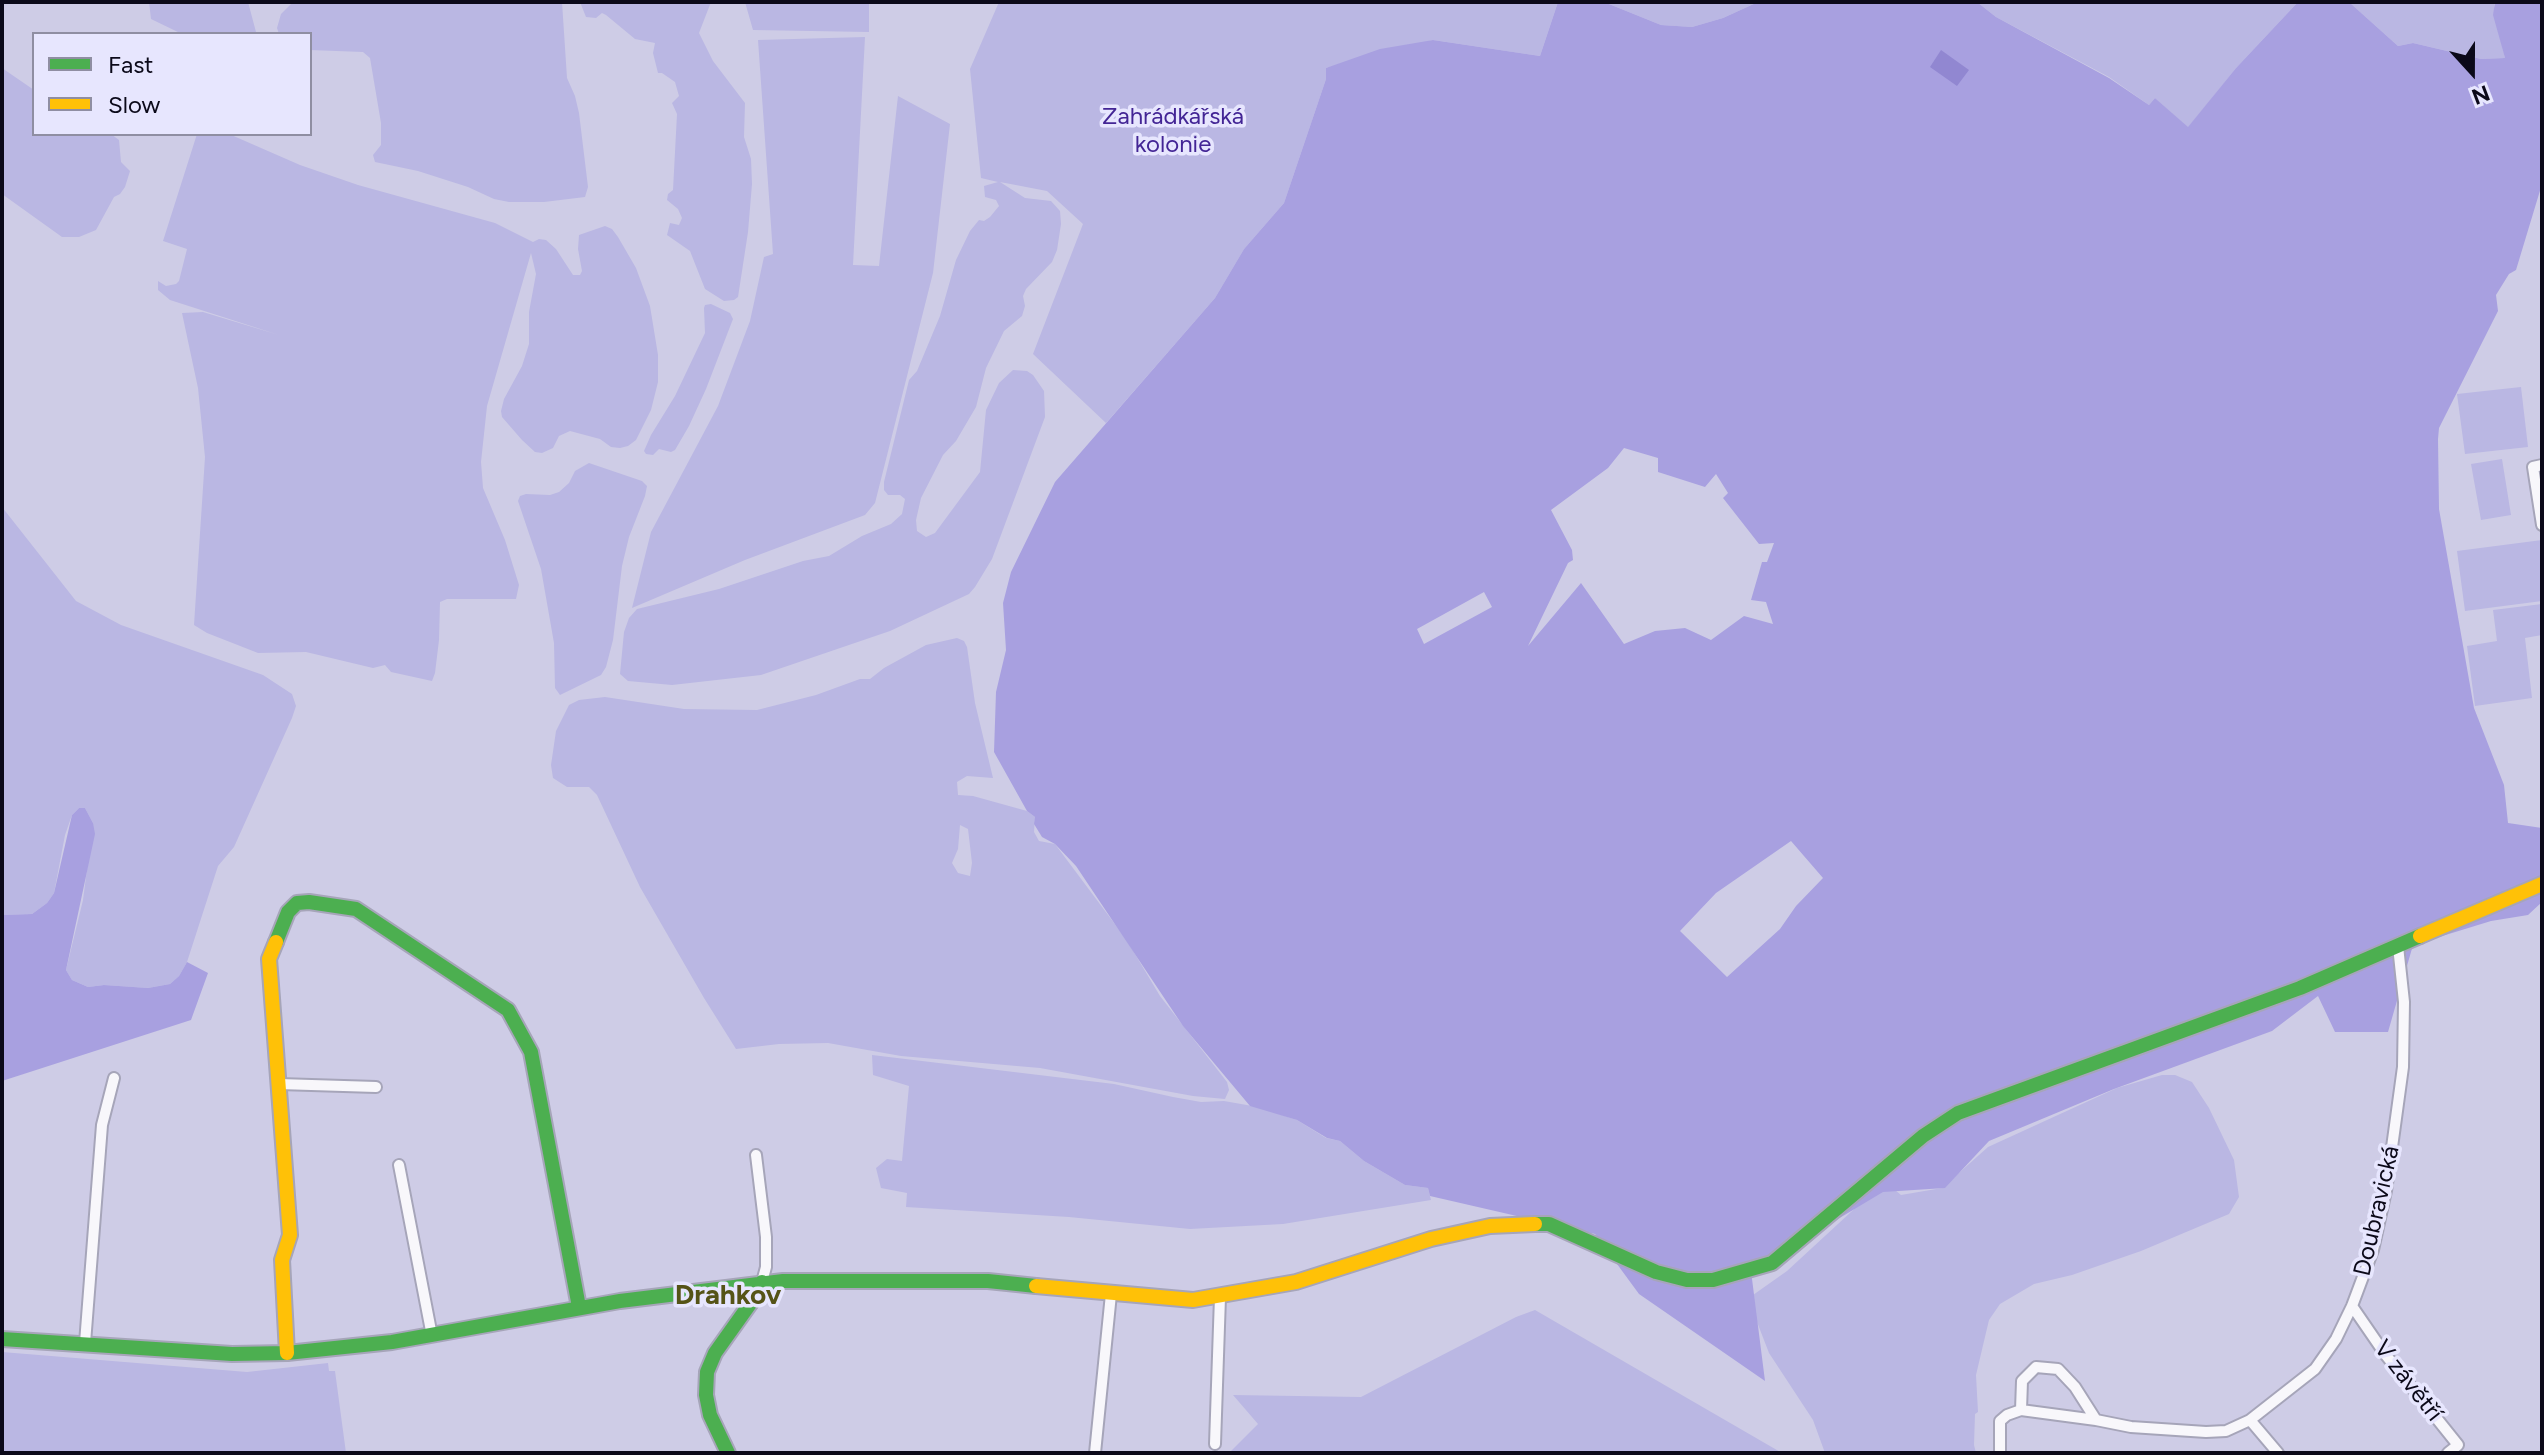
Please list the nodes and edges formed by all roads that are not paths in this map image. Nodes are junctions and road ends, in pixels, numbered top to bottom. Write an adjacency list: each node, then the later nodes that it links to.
1 (2538, 466): 2 (street)
2 (2542, 525)
3 (2542, 884): 4 (street)
4 (2398, 946): 12 (street); 13 (street, Doubravická)
5 (114, 1078): 17 (street)
6 (279, 1084): 7 (street); 14 (street); 18 (street)
7 (376, 1087)
8 (756, 1155): 10 (street)
9 (399, 1165): 15 (street)
10 (762, 1282): 11 (street); 14 (street); 23 (street)
11 (1111, 1294): 12 (street); 24 (street)
12 (1220, 1297): 22 (street)
13 (2352, 1306): 21 (street, Doubravická); 27 (street, V závětří)
14 (579, 1307): 15 (street)
15 (432, 1336): 18 (street)
16 (2, 1339): 17 (street)
17 (85, 1343): 18 (street)
18 (287, 1353)
19 (2021, 1410): 20 (street, Doubravická); 20 (street); 25 (street)
20 (2096, 1420): 21 (street, Doubravická)
21 (2250, 1420): 26 (street)
22 (1215, 1444)
23 (728, 1453)
24 (1095, 1453)
25 (2000, 1453)
26 (2277, 1453)
27 (2448, 1453)

